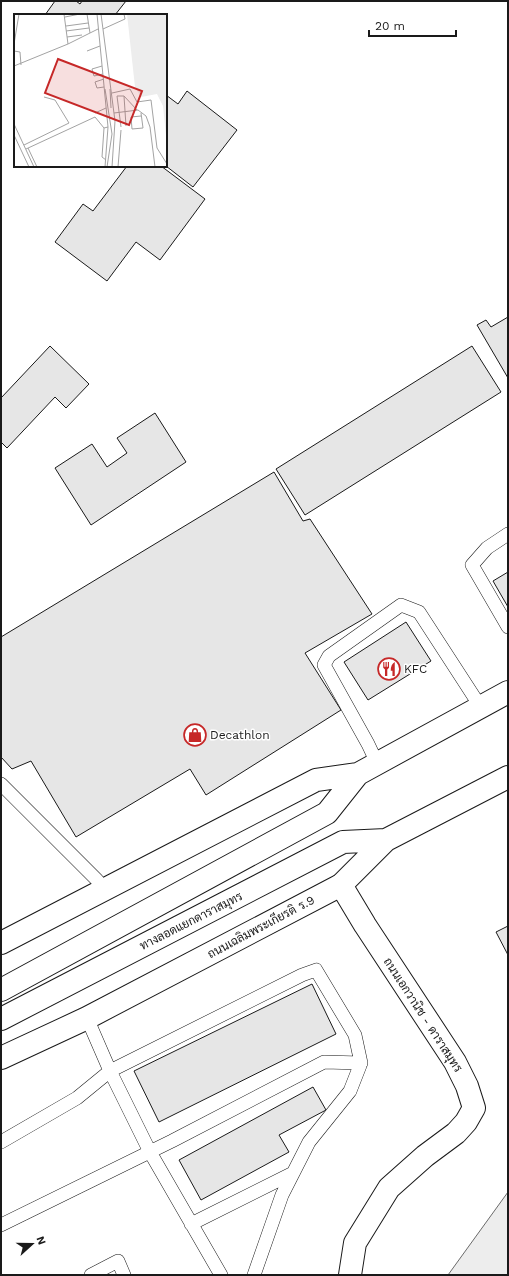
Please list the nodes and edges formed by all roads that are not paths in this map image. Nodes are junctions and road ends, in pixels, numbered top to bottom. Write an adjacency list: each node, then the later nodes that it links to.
1 (508, 534): 2 (lane)
2 (508, 628)
3 (508, 692): 4 (main road)
4 (480, 706): 5 (main road); 5 (lane)
5 (377, 763): 6 (main road)
6 (358, 774): 11 (main road); 13 (main road)
7 (508, 777): 9 (main road, ถนนเฉลิมพระเกียรติ ร.9)
8 (1, 784): 11 (lane)
9 (386, 840): 10 (main road, ถนนเฉลิมพระเกียรติ ร.9); 15 (main road, ทางลอดแยกดาราสมุทร)
10 (341, 885): 14 (main road, ถนนเฉลิมพระเกียรติ ร.9); 28 (main road, ถนนเอกวานิช - ดาราสมุทร)
11 (104, 890): 12 (main road)
12 (1, 943)
13 (1, 990)
14 (87, 1018): 16 (main road, ถนนเฉลิมพระเกียรติ ร.9); 18 (lane)
15 (1, 1019)
16 (1, 1058)
17 (360, 1063): 18 (lane); 20 (lane); 21 (lane)
18 (110, 1071): 19 (lane); 20 (lane)
19 (1, 1142)
20 (150, 1152): 22 (lane); 23 (lane)
21 (293, 1173): 22 (lane); 27 (lane)
22 (191, 1224): 26 (lane)
23 (1, 1225)
24 (91, 1275): 25 (lane)
25 (124, 1275)
26 (221, 1275)
27 (254, 1275)
28 (350, 1275)

